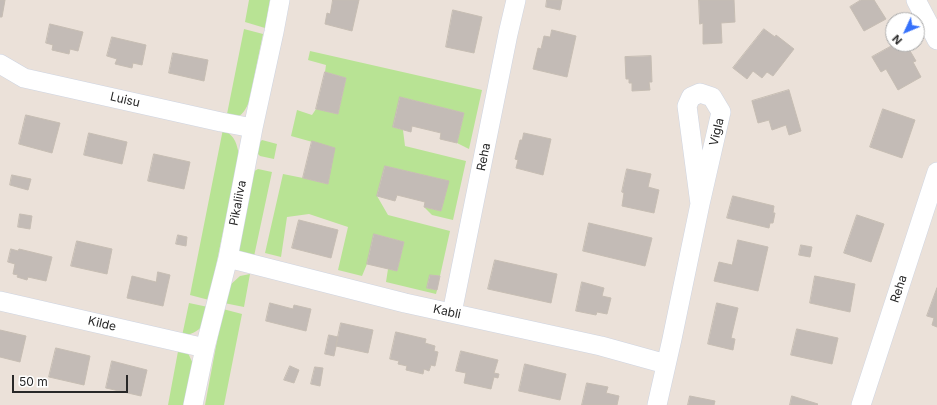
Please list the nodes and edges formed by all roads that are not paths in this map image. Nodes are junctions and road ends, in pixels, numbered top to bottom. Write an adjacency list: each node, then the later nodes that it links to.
1 (280, 0): 6 (street, Pikaliiva)
2 (516, 0): 11 (street, Reha)
3 (916, 0): 4 (street)
4 (937, 40)
5 (0, 64): 6 (street, Luisu)
6 (253, 128): 9 (street, Pikaliiva)
7 (937, 172): 16 (street, Reha)
8 (700, 204): 8 (street, Vigla); 13 (street, Vigla)
9 (228, 258): 11 (street, Kabli); 12 (street, Pikaliiva)
10 (0, 301): 12 (street, Kilde)
11 (452, 313): 13 (street, Kabli)
12 (205, 348): 14 (street, Pikaliiva)
13 (666, 364): 15 (street, Vigla)
14 (193, 405)
15 (657, 405)
16 (860, 405)

